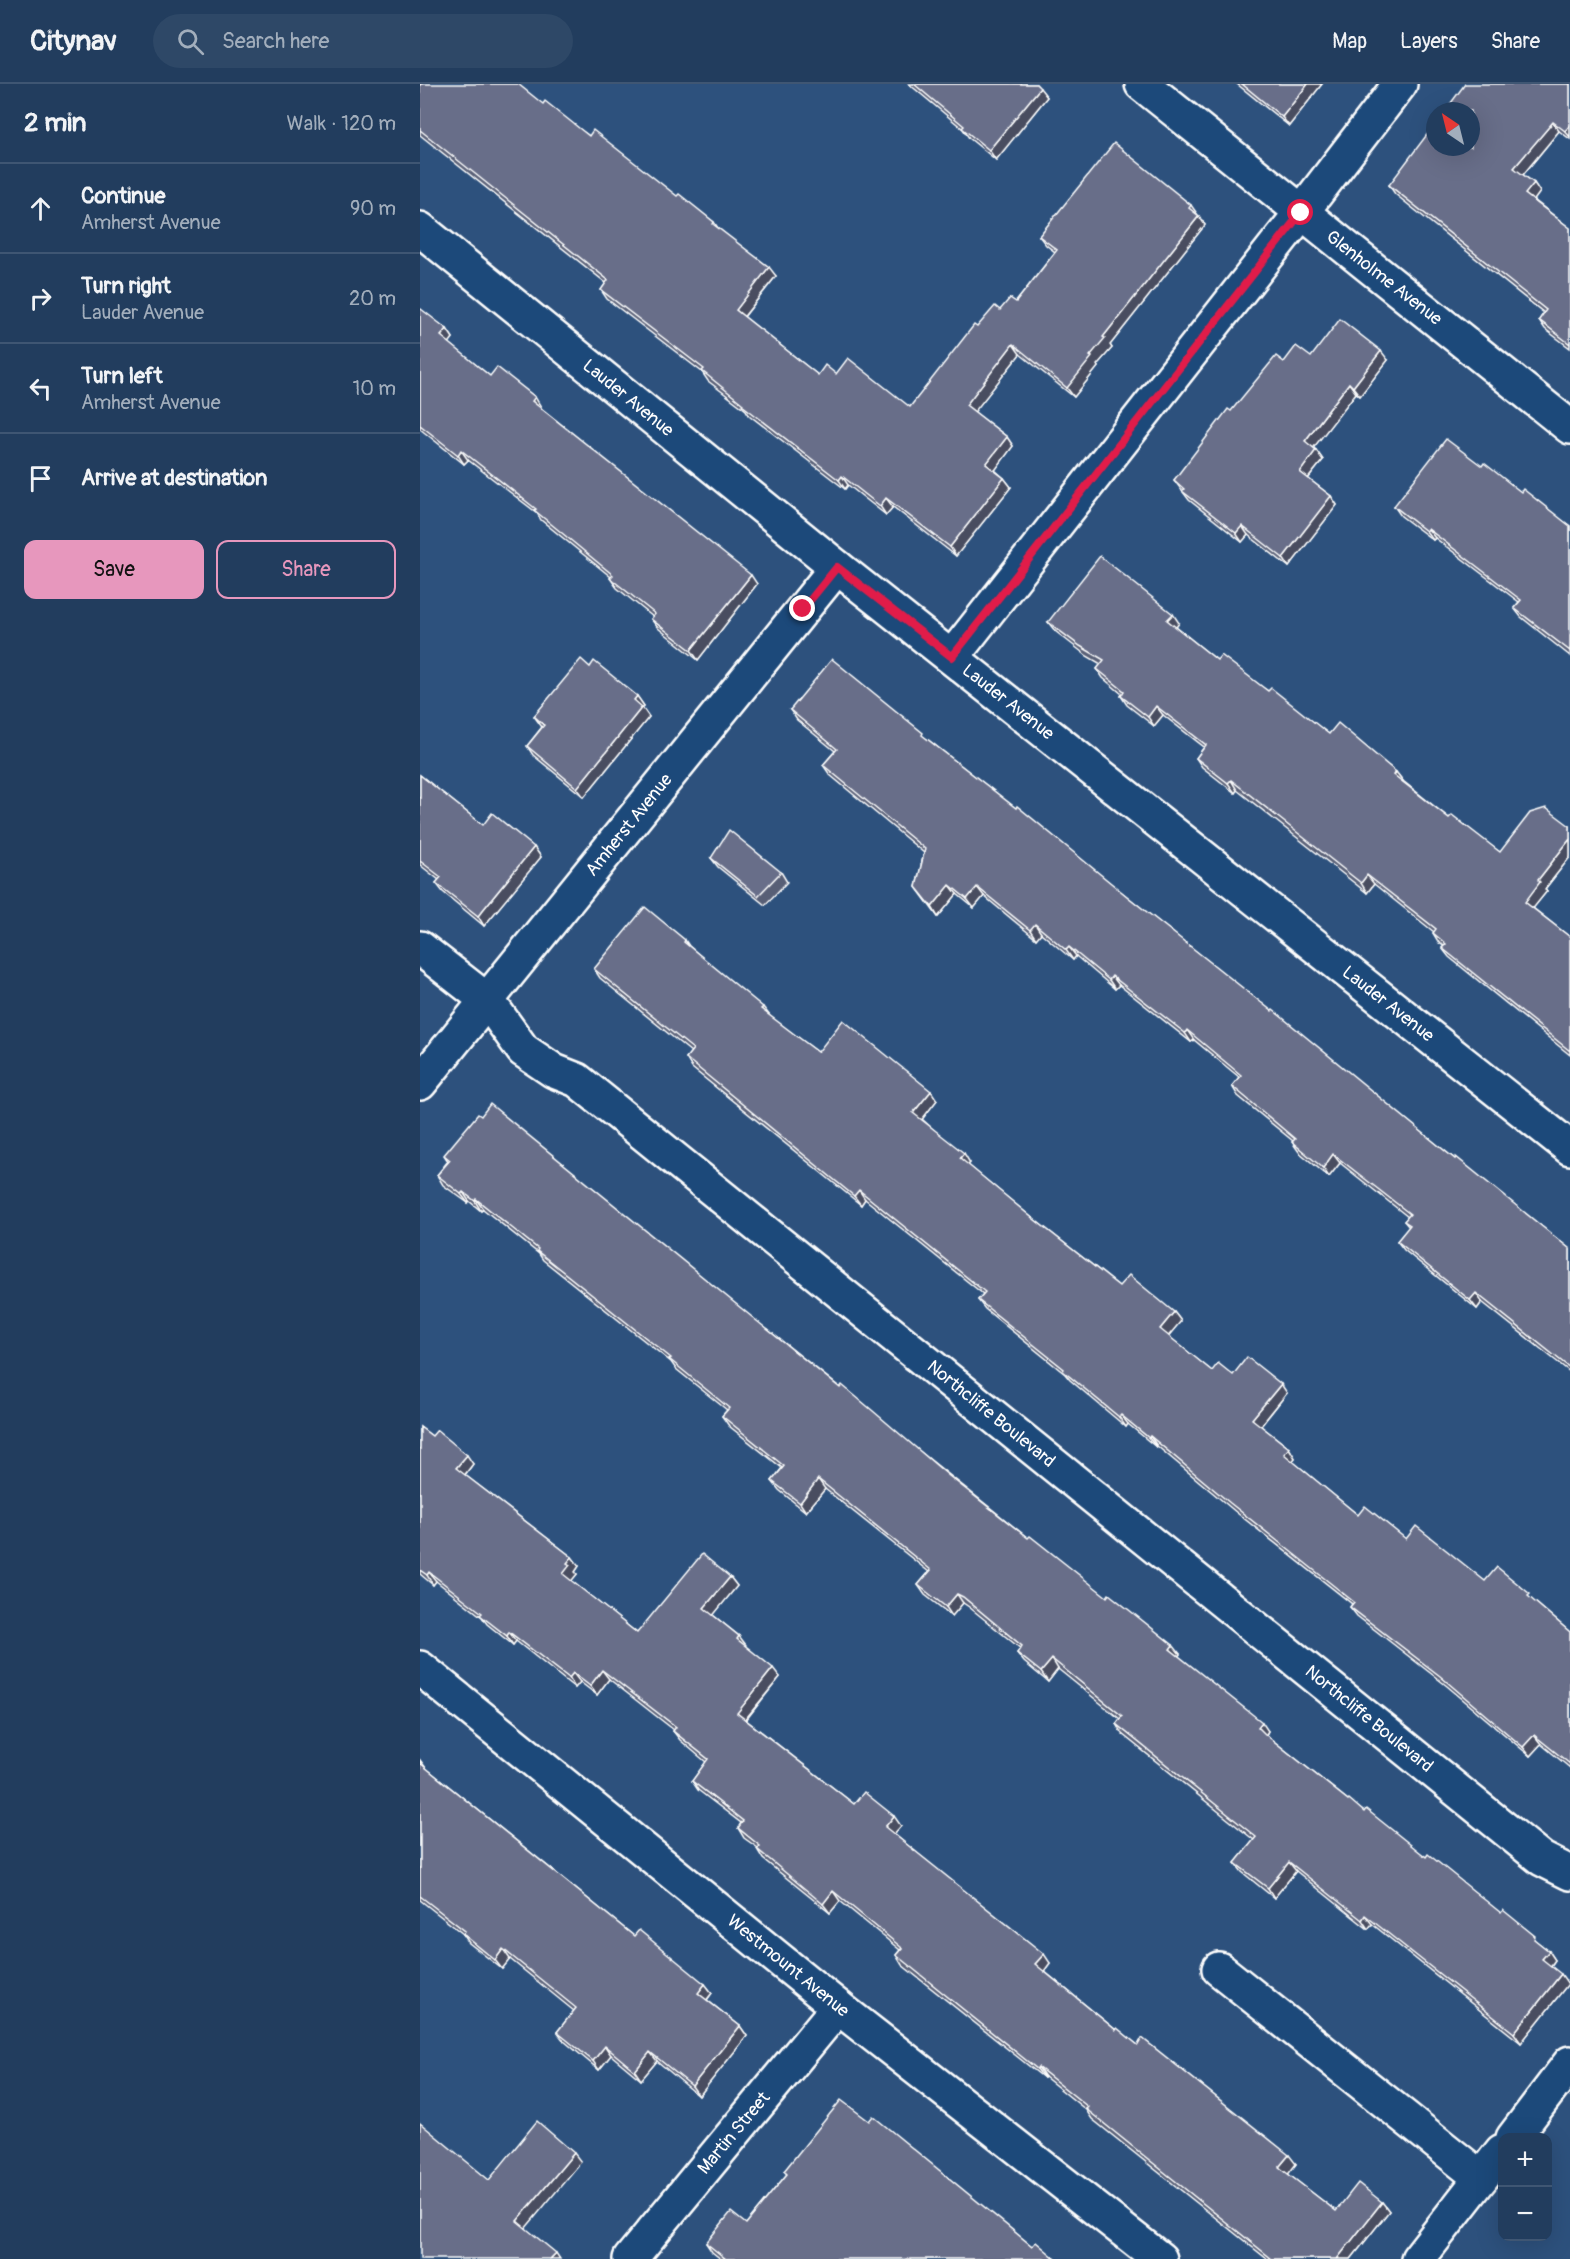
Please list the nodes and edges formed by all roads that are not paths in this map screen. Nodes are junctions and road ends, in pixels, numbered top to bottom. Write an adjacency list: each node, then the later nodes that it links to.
1 (1142, 84): 3 (street, Glenholme Avenue)
2 (1400, 84): 3 (street)
3 (1301, 213): 5 (street, Glenholme Avenue); 7 (street)
4 (420, 229): 6 (street, Lauder Avenue)
5 (1570, 427)
6 (837, 567): 7 (street, Lauder Avenue); 9 (street, Amherst Avenue)
7 (952, 657): 11 (street, Lauder Avenue)
8 (420, 948): 9 (street, Northcliffe Boulevard)
9 (488, 1001): 10 (street, Amherst Avenue); 13 (street, Northcliffe Boulevard)
10 (420, 1083)
11 (1570, 1148)
12 (420, 1668): 15 (street, Westmount Avenue)
13 (1570, 1873)
14 (1219, 1969): 19 (street)
15 (838, 2007): 20 (street, Martin Street); 21 (street, Westmount Avenue)
16 (1570, 2063): 17 (street)
17 (1517, 2133)
18 (1498, 2157): 19 (street)
19 (1482, 2178): 22 (street)
20 (641, 2255)
21 (1161, 2259)
22 (1418, 2259)

